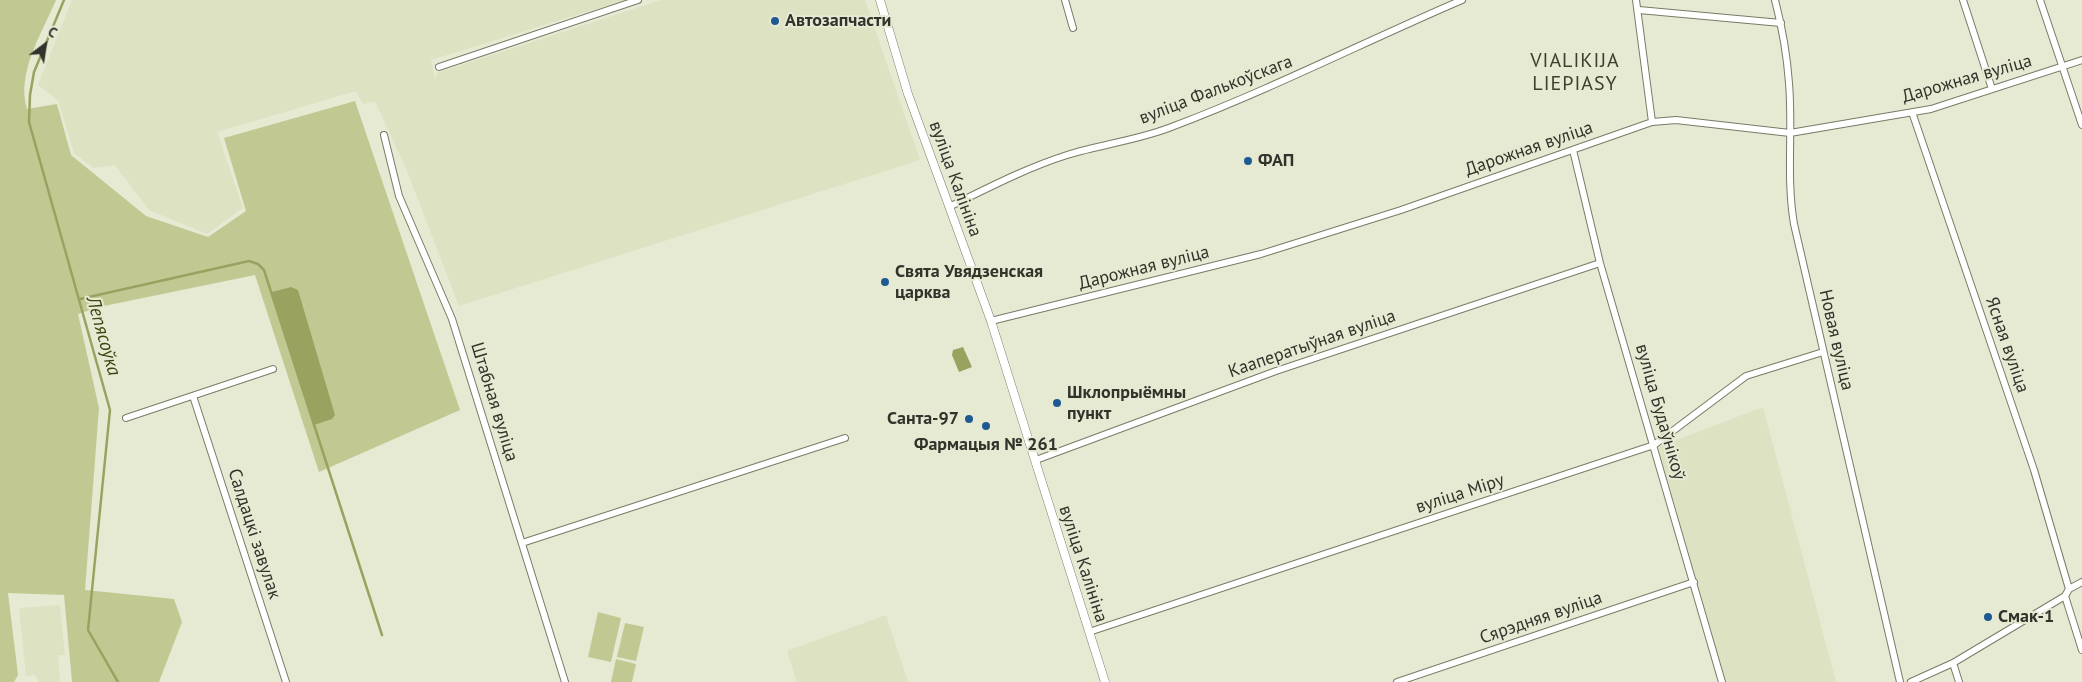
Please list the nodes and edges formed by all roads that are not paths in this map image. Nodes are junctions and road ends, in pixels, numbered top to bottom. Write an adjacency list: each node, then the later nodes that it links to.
1 (638, 0): 14 (street)
2 (880, 0): 22 (street, вуліца Калініна)
3 (1065, 0): 11 (street)
4 (1462, 0): 22 (street, вуліца Фалькоўскага)
5 (1636, 0): 9 (street)
6 (1775, 0): 10 (street, Новая вуліца)
7 (1963, 0): 15 (street)
8 (2040, 0): 13 (street)
9 (1639, 10): 10 (street); 17 (street)
10 (1781, 23): 19 (street, Новая вуліца)
11 (1073, 28)
12 (2082, 60): 13 (street, Дарожная вуліца)
13 (2062, 66): 15 (street, Дарожная вуліца); 18 (street)
14 (439, 67)
15 (1992, 89): 16 (street, Дарожная вуліца)
16 (1912, 112): 19 (street, Дарожная вуліца); 35 (street, Ясная вуліца)
17 (1652, 122): 19 (street, Дарожная вуліца); 21 (street, Дарожная вуліца)
18 (2082, 125)
19 (1790, 133): 25 (street, Новая вуліца)
20 (384, 135): 32 (street, Штабная вуліца)
21 (1574, 150): 23 (street, вуліца Будаўнікоў); 24 (street, Дарожная вуліца)
22 (950, 207): 24 (street, вуліца Калініна)
23 (1600, 263): 30 (street, вуліца Будаўнікоў); 31 (street, Кааператыўная вуліца)
24 (991, 321): 31 (street, вуліца Калініна)
25 (1824, 352): 30 (street, вуліца Міру); 45 (street, Новая вуліца)
26 (274, 369): 27 (street)
27 (193, 396): 28 (street); 40 (street, Салдацкі завулак)
28 (126, 418)
29 (845, 438): 32 (street)
30 (1654, 445): 33 (street, вуліца Будаўнікоў); 37 (street, вуліца Міру)
31 (1036, 460): 37 (street, вуліца Калініна)
32 (522, 543): 41 (street, Штабная вуліца)
33 (1694, 582): 43 (street, Сярэдняя вуліца); 44 (street, вуліца Будаўнікоў)
34 (2082, 582): 35 (street)
35 (2069, 589): 36 (street)
36 (2064, 596): 38 (street); 39 (street)
37 (1089, 632): 42 (street, вуліца Калініна)
38 (2082, 650)
39 (1953, 663): 46 (street); 47 (street)
40 (286, 682)
41 (565, 682)
42 (1105, 682)
43 (1397, 682)
44 (1722, 682)
45 (1900, 682)
46 (1911, 682)
47 (1960, 682)

